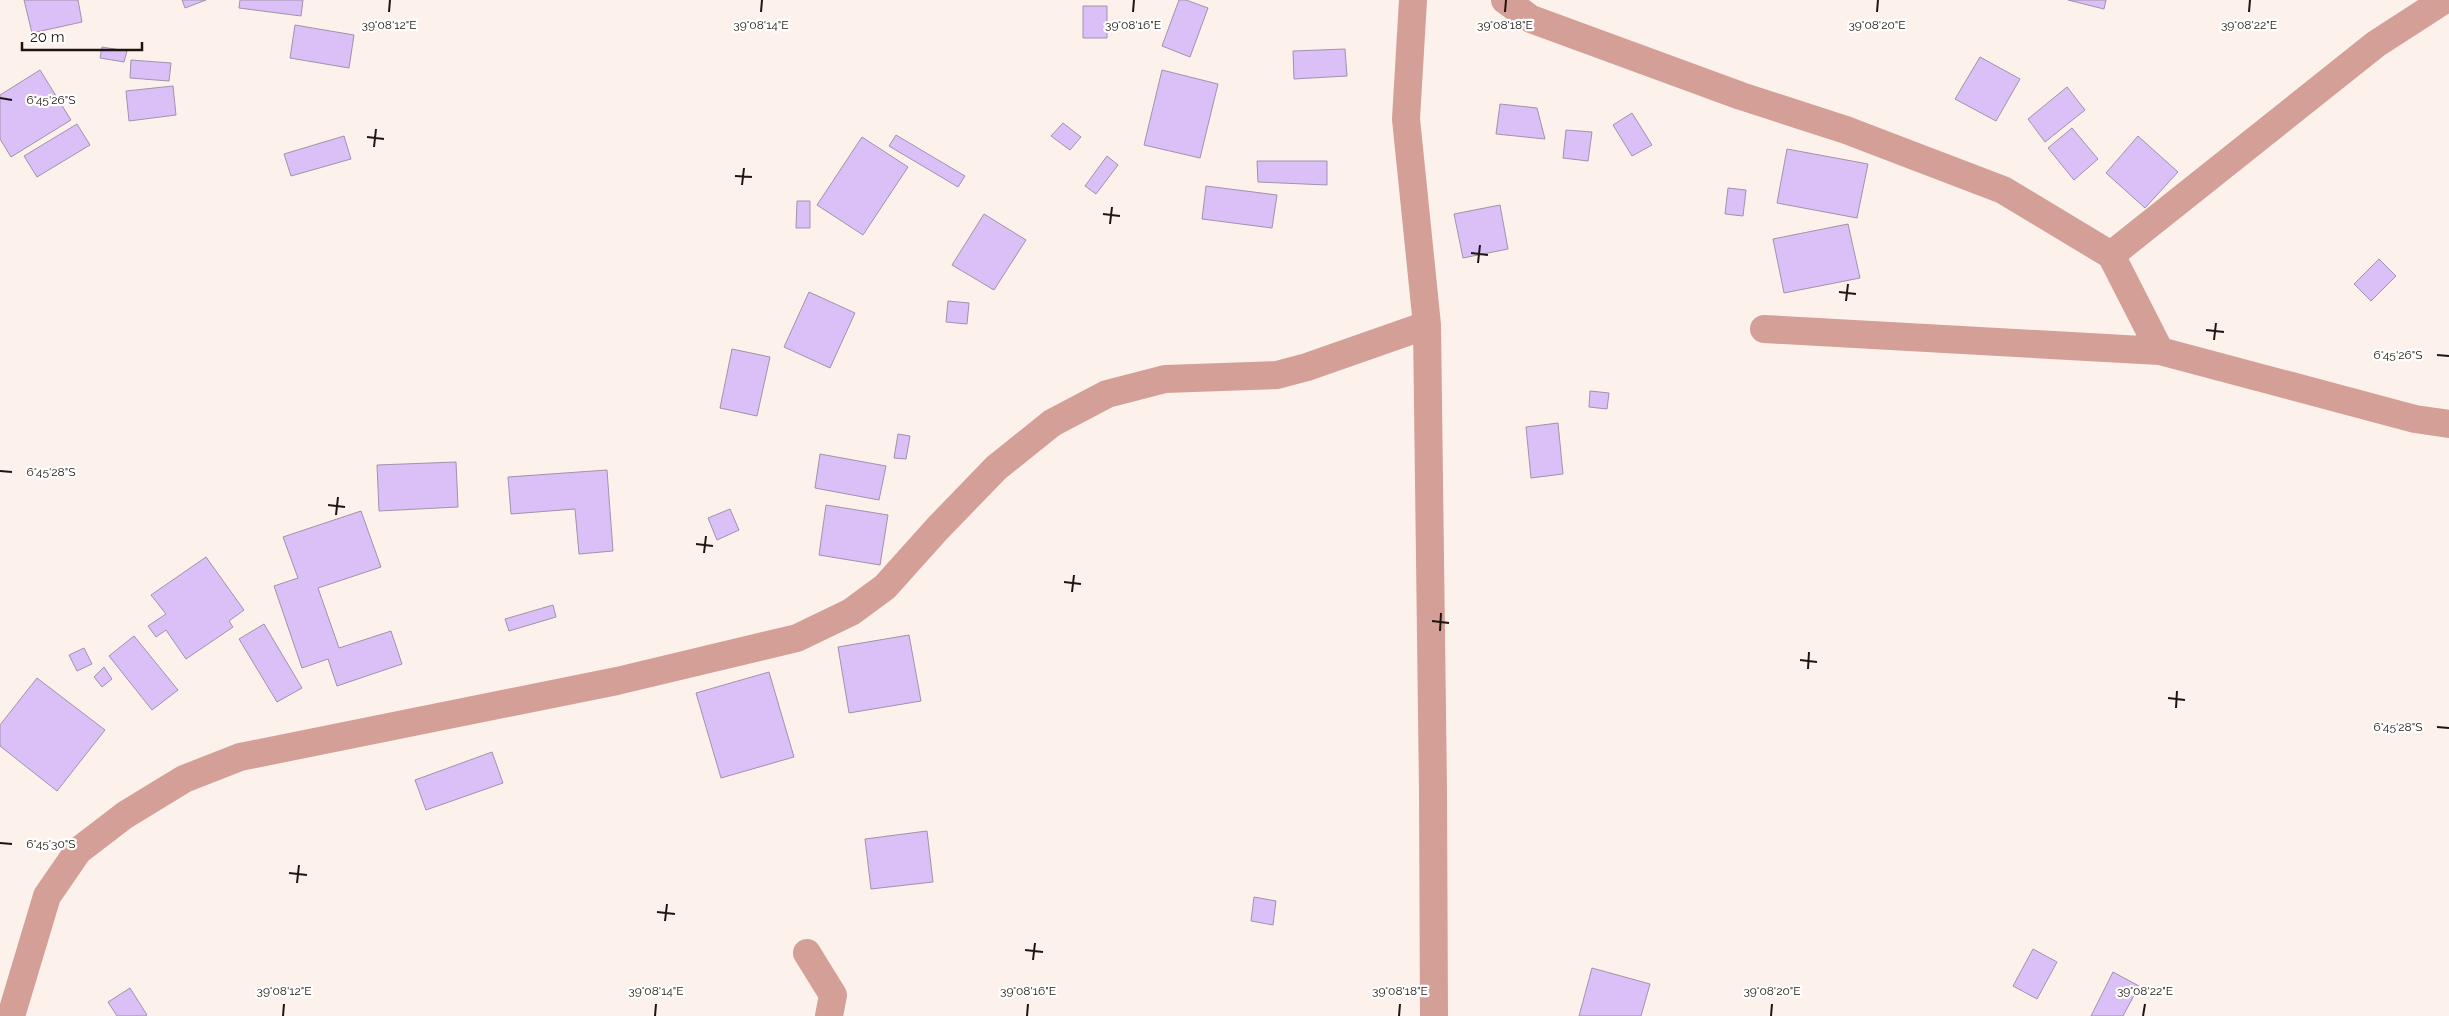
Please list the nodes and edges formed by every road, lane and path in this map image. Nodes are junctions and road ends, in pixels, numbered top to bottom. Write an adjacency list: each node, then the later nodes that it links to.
1 (1413, 0): 5 (street)
2 (1506, 0): 4 (street)
3 (2444, 0): 4 (street)
4 (2111, 255): 7 (street)
5 (1427, 325): 10 (street); 12 (street)
6 (1764, 329): 7 (street)
7 (2160, 351): 8 (street)
8 (2449, 424)
9 (807, 954): 11 (street)
10 (11, 1016)
11 (829, 1016)
12 (1434, 1016)

